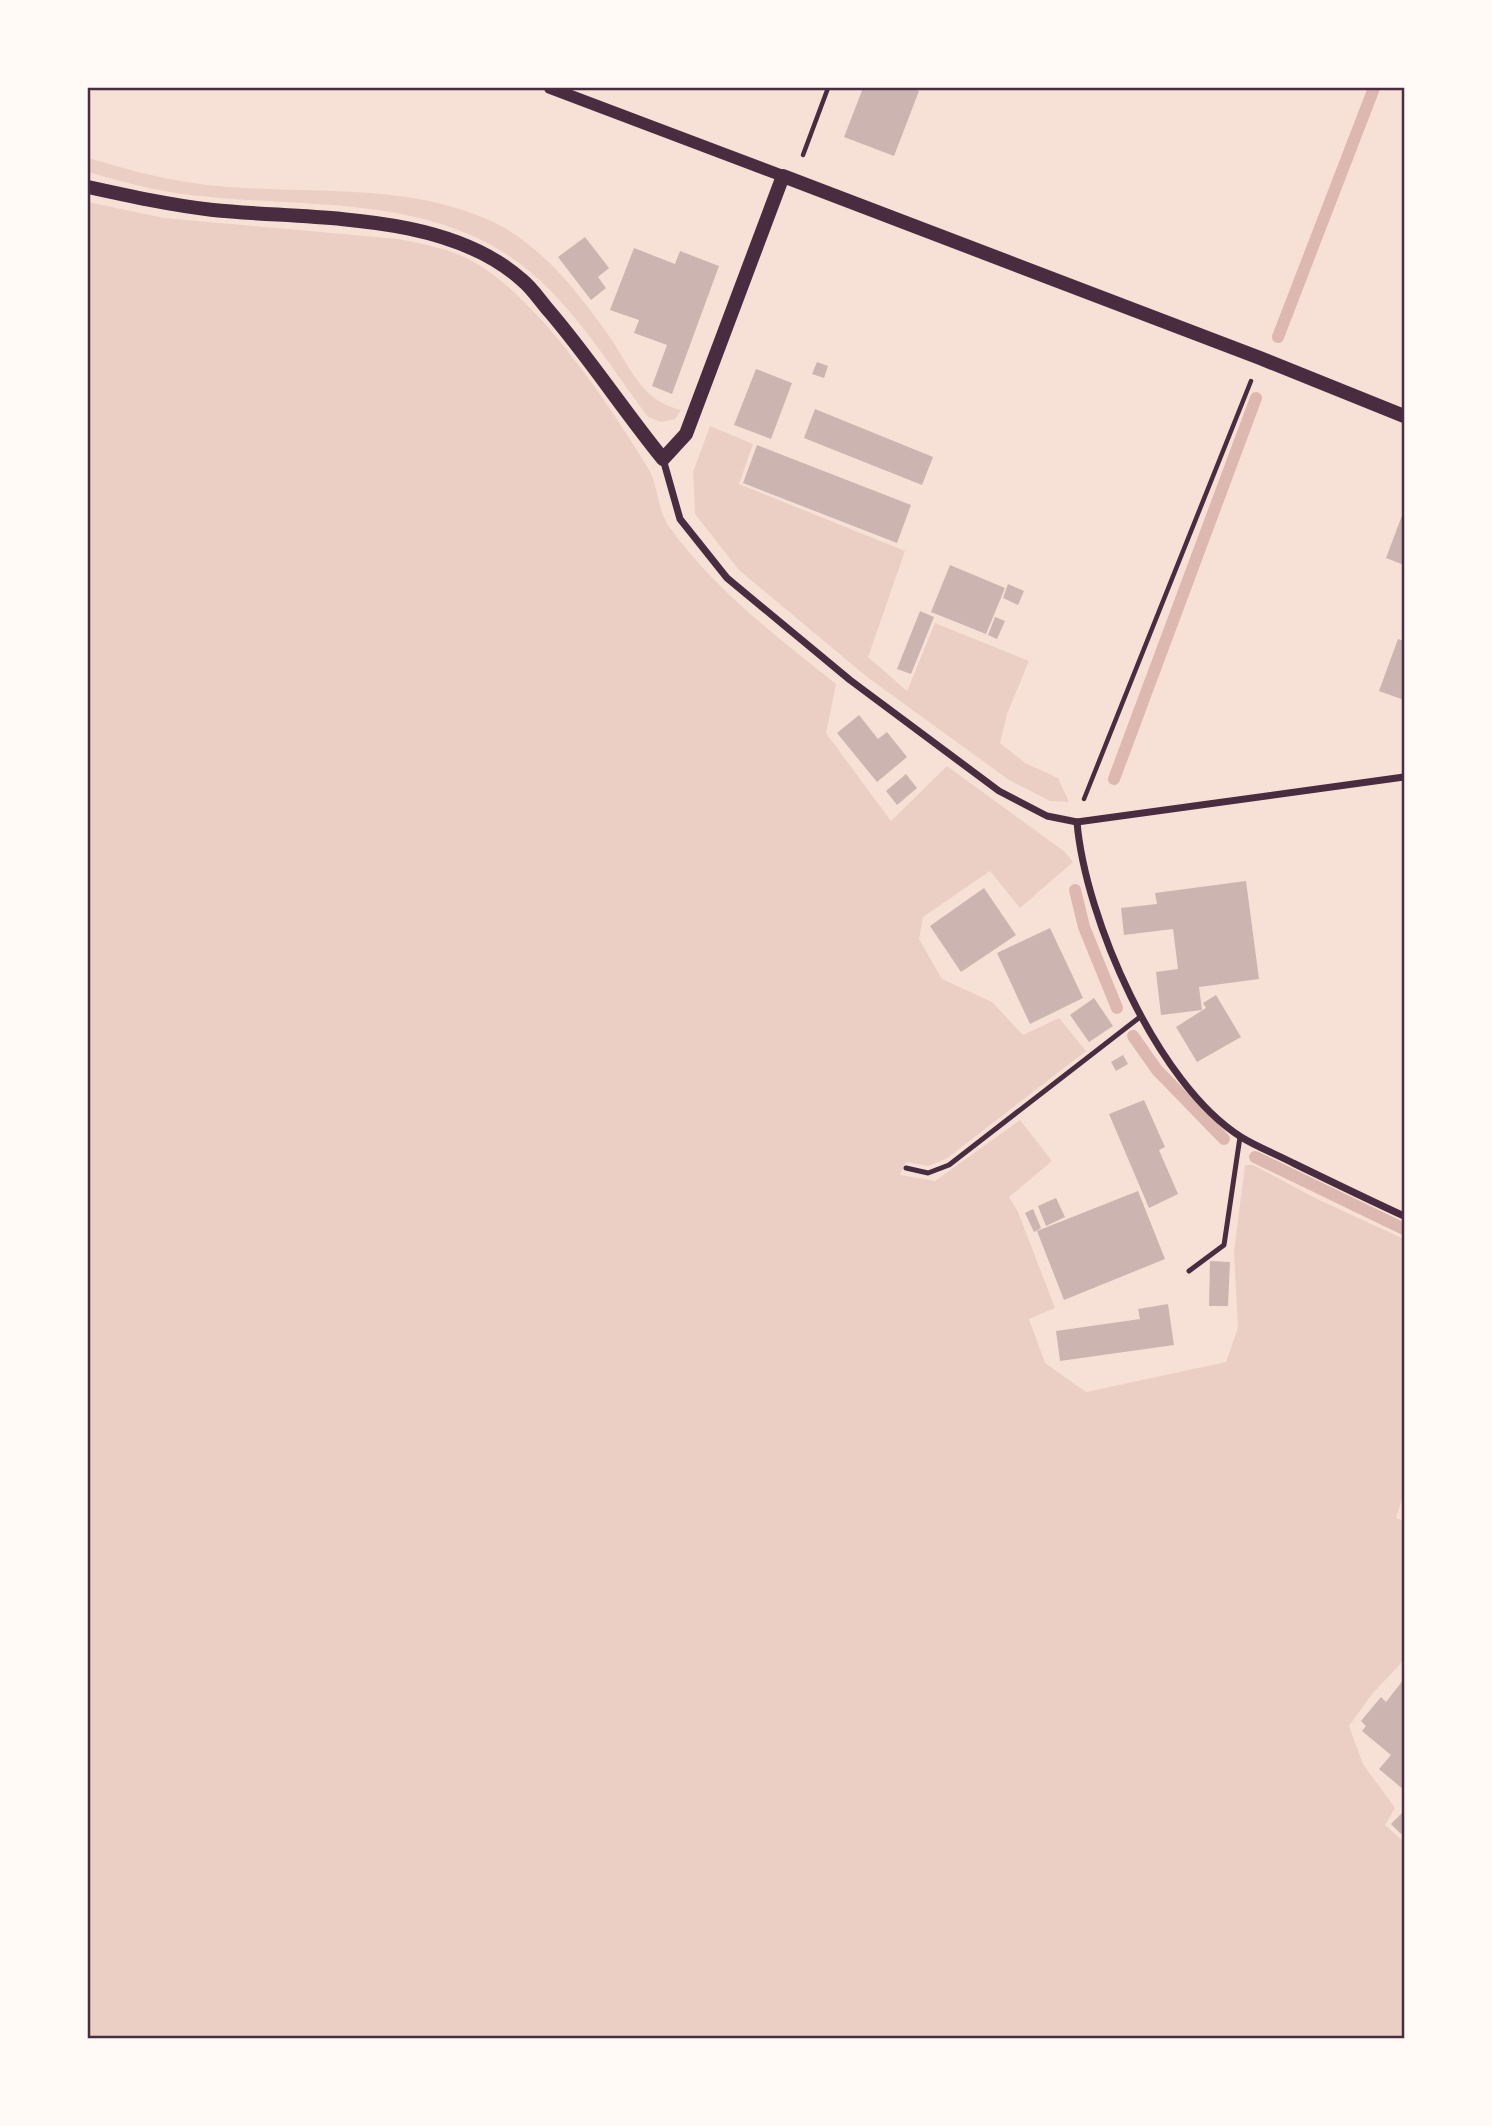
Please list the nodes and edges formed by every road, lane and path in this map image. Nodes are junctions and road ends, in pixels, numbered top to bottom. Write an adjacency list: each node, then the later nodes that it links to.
1 (550, 88): 3 (street)
2 (828, 88): 3 (path)
3 (783, 176): 5 (main road); 7 (main road)
4 (88, 187): 7 (main road)
5 (1260, 358): 6 (main road); 9 (path)
6 (1405, 416)
7 (663, 459): 9 (street)
8 (1405, 777): 9 (street)
9 (1077, 822): 10 (street)
10 (1140, 1017): 11 (street); 12 (lane)
11 (1240, 1137): 13 (street); 14 (lane)
12 (906, 1168)
13 (1405, 1216)
14 (1189, 1271)

